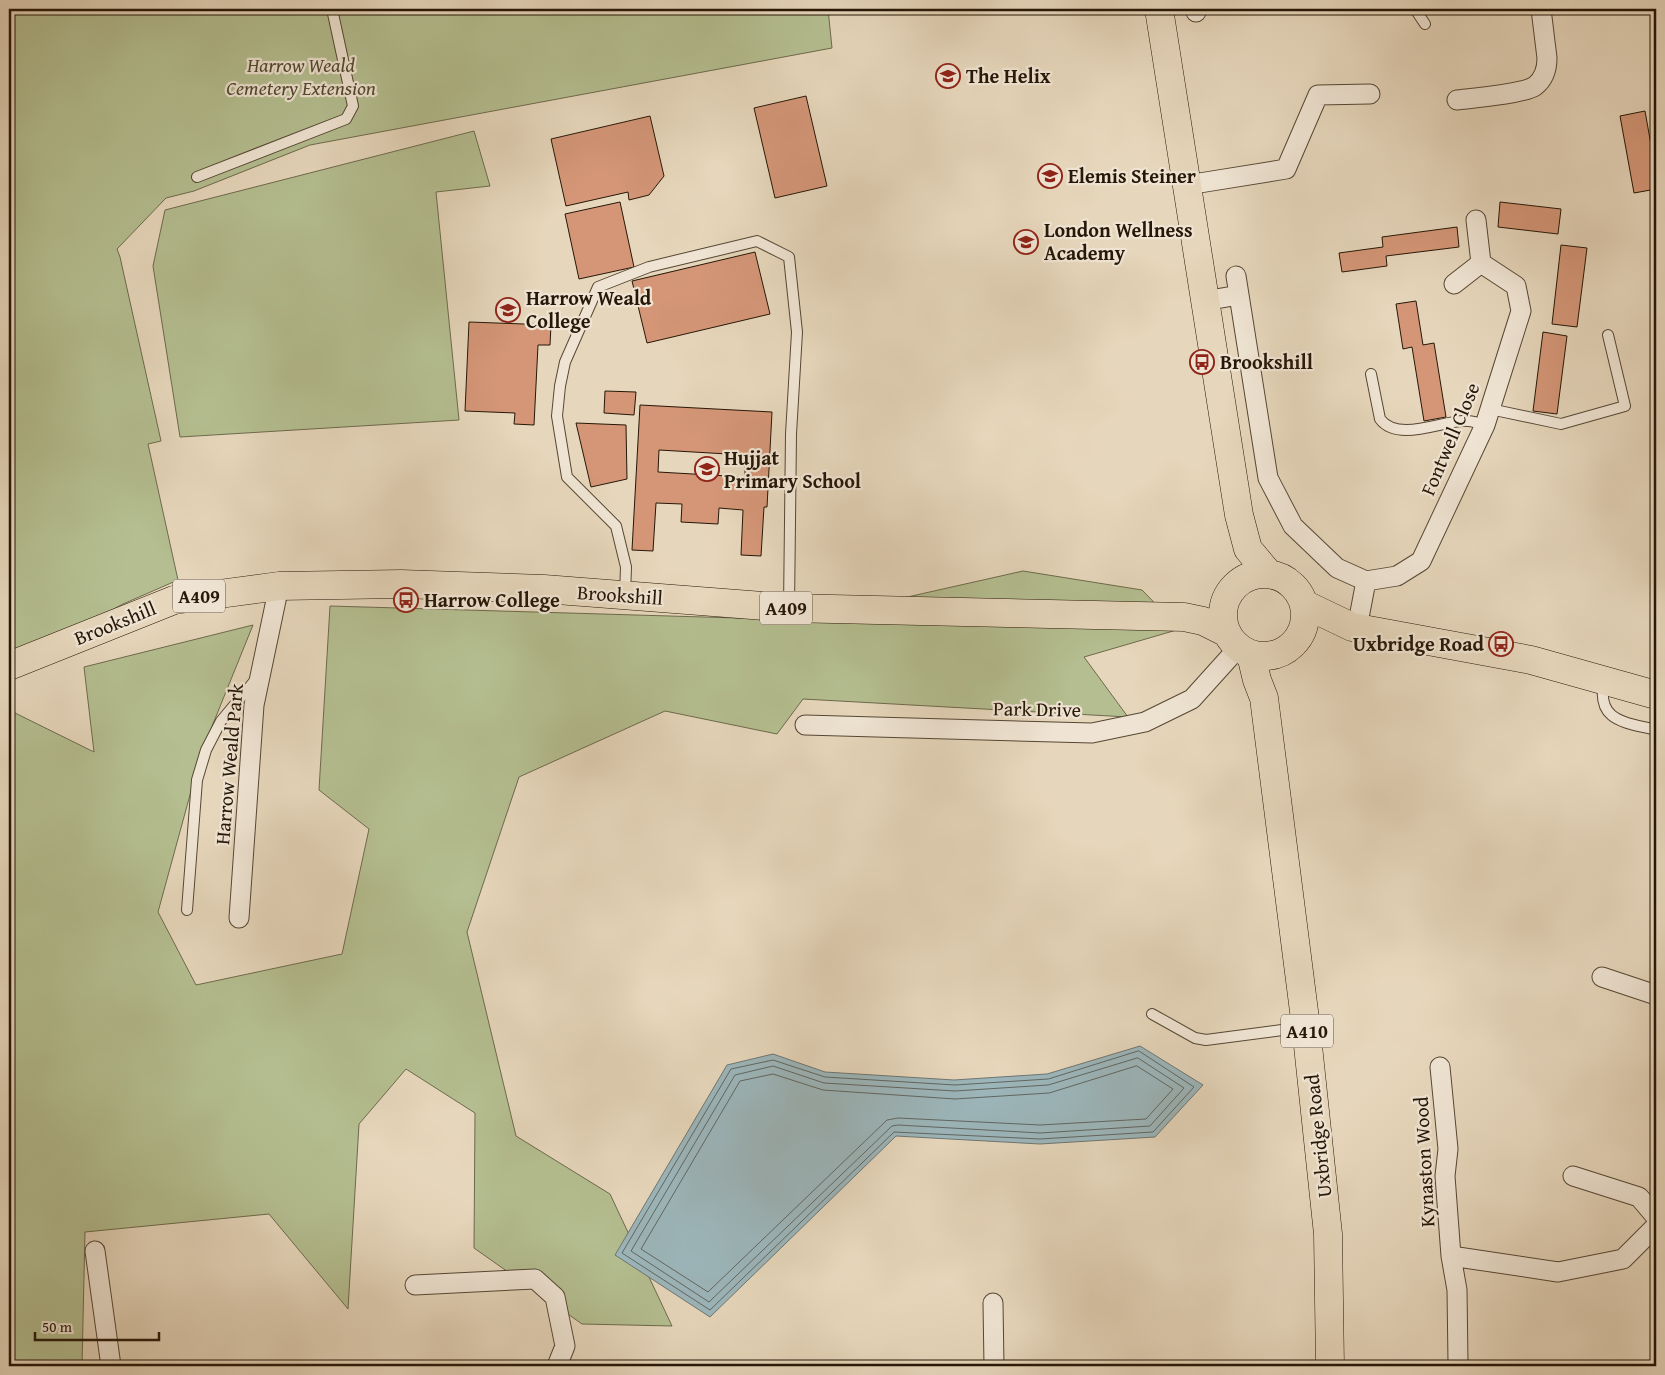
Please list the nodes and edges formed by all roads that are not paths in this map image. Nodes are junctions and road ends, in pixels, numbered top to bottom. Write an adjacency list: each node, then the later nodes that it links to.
1 (332, 9): 8 (lane)
2 (1159, 9): 9 (main road)
3 (1415, 9): 5 (lane)
4 (1540, 9): 7 (street)
5 (1425, 24)
6 (1370, 94): 9 (street)
7 (1458, 100)
8 (197, 177)
9 (1187, 185): 15 (main road)
10 (1476, 220): 11 (street)
11 (1481, 264): 13 (street); 18 (street, Fontwell Close)
12 (1236, 276): 14 (street)
13 (1454, 284)
14 (1239, 295): 15 (street); 22 (street)
15 (1204, 301): 19 (main road)
16 (1608, 335): 18 (lane)
17 (1372, 374): 18 (lane)
18 (1487, 417): 22 (street, Fontwell Close)
19 (1248, 549): 20 (main road); 21 (main road)
20 (1269, 574): 21 (main road); 26 (main road)
21 (1240, 580): 25 (main road)
22 (1366, 581): 29 (street)
23 (280, 586): 24 (main road, Brookshill / A409); 33 (main road, Brookshill / A409); 34 (street, Harrow Weald Park)
24 (625, 595): 27 (main road, Brookshill / A409); 27 (lane)
25 (1224, 604): 28 (main road, Brookshill / A409); 31 (main road)
26 (1304, 604): 29 (main road); 30 (main road)
27 (789, 608): 28 (main road, Brookshill / A409)
28 (1184, 617): 31 (main road, Brookshill / A409)
29 (1354, 628): 30 (main road); 35 (main road)
30 (1300, 636): 32 (main road)
31 (1238, 645): 32 (main road); 37 (main road, Uxbridge Road / A410); 38 (street, Park Drive)
32 (1278, 655): 37 (main road, Uxbridge Road / A410)
33 (9, 666)
34 (260, 674): 40 (lane); 41 (street, Harrow Weald Park)
35 (1604, 680): 36 (main road); 39 (lane)
36 (1656, 695)
37 (1264, 698): 45 (main road, Uxbridge Road / A410)
38 (805, 726)
39 (1656, 730)
40 (187, 910)
41 (239, 918)
42 (1602, 977): 43 (street)
43 (1656, 995)
44 (1152, 1014): 45 (lane)
45 (1306, 1027): 58 (main road, Uxbridge Road / A410)
46 (1440, 1067): 51 (street, Kynaston Wood)
47 (1573, 1176): 48 (street)
48 (1656, 1217)
49 (1656, 1226): 51 (street)
50 (95, 1251): 55 (street)
51 (1451, 1256): 54 (street, Kynaston Wood)
52 (415, 1286): 56 (street)
53 (994, 1303): 57 (street)
54 (1458, 1362)
55 (111, 1366)
56 (557, 1366)
57 (994, 1366)
58 (1330, 1366)

